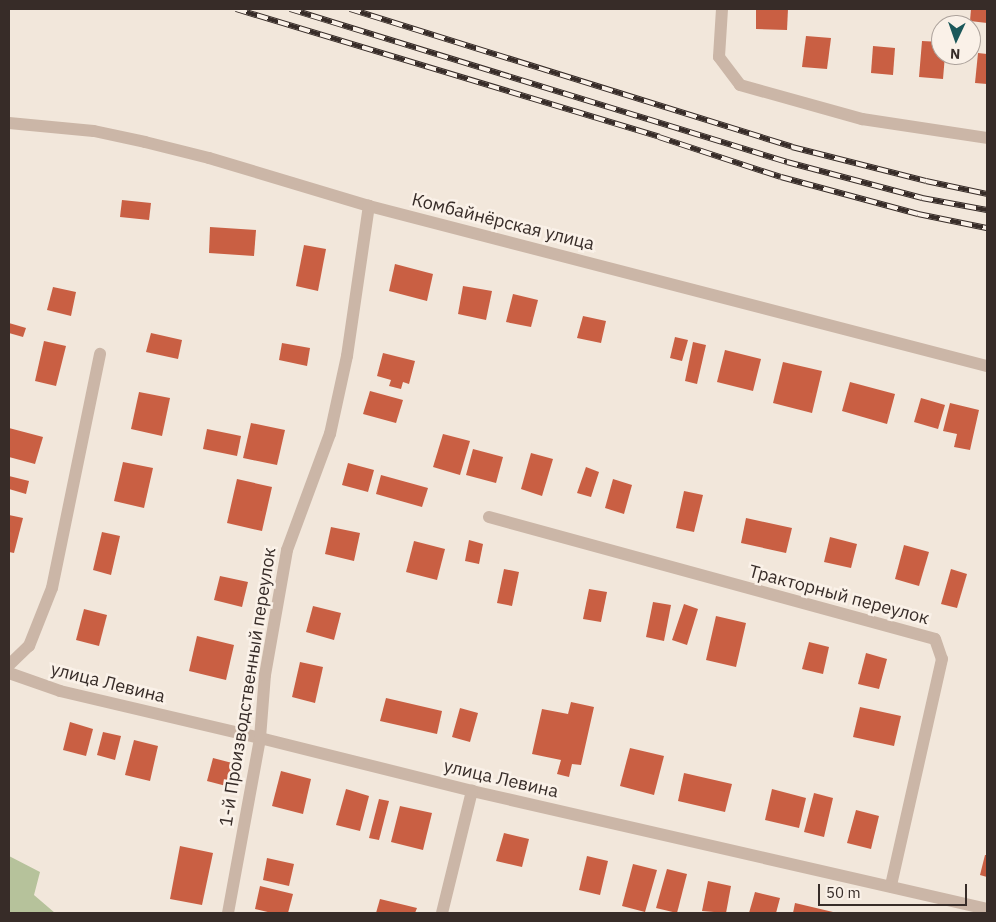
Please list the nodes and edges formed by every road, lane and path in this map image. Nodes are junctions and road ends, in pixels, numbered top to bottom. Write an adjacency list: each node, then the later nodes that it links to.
1 (722, 9): 3 (street)
2 (9, 123): 4 (street, Комбайнёрская улица)
3 (987, 138)
4 (370, 206): 6 (street, Комбайнёрская улица); 10 (street, 1-й Производственный переулок)
5 (100, 354): 8 (street)
6 (987, 366)
7 (489, 517): 12 (street, Тракторный переулок)
8 (9, 665)
9 (9, 673): 10 (street, улица Левина)
10 (260, 738): 11 (street, улица Левина); 14 (street, 1-й Производственный переулок)
11 (472, 791): 12 (street, улица Левина); 15 (street)
12 (891, 886): 13 (street, улица Левина)
13 (987, 909)
14 (228, 913)
15 (442, 913)

